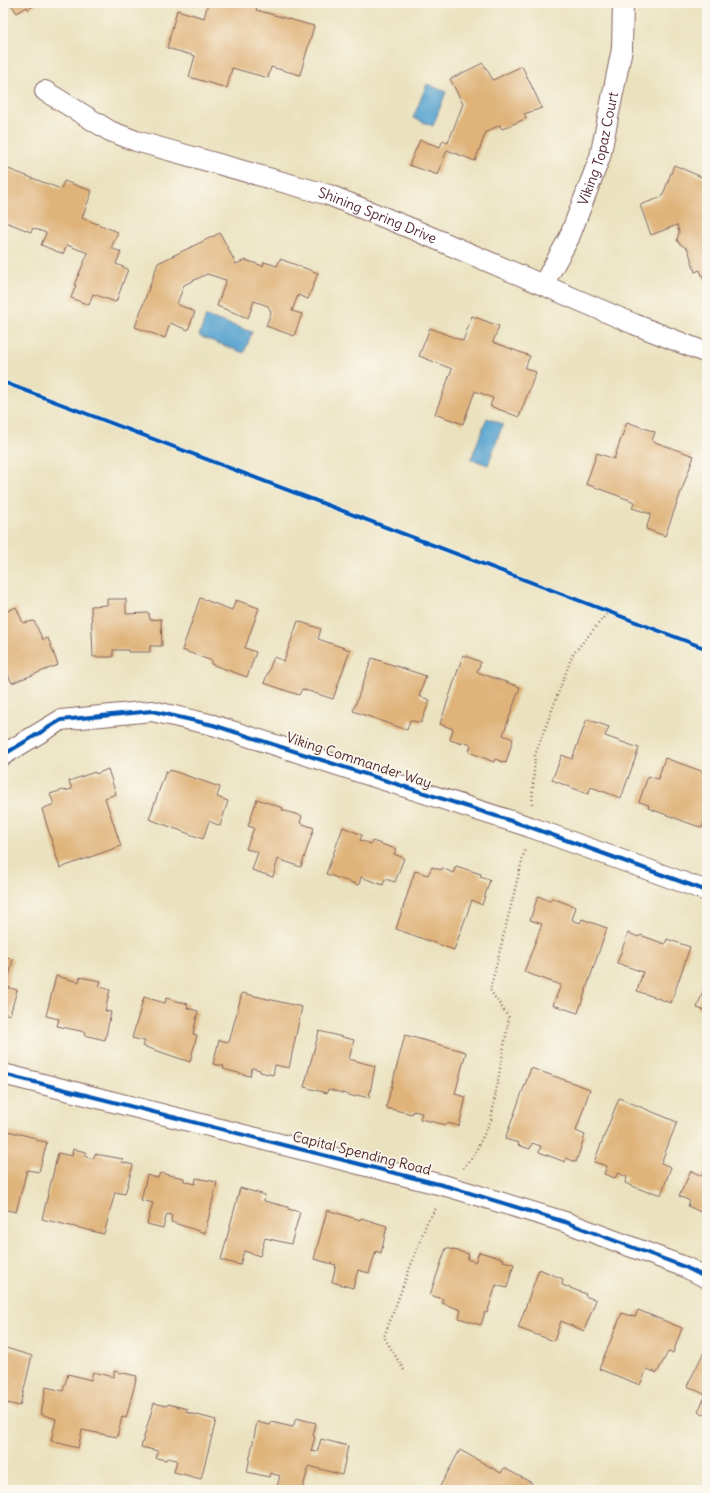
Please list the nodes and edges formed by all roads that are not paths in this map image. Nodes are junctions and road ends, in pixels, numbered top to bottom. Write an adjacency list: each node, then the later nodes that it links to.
1 (623, 3): 3 (street, Viking Topaz Court)
2 (45, 91): 3 (street, Shining Spring Drive)
3 (543, 285): 4 (street, Shining Spring Drive)
4 (707, 353)
5 (3, 755): 6 (street, Viking Commander Way)
6 (707, 891)
7 (3, 1074): 8 (street, Capital Spending Road)
8 (707, 1278)

